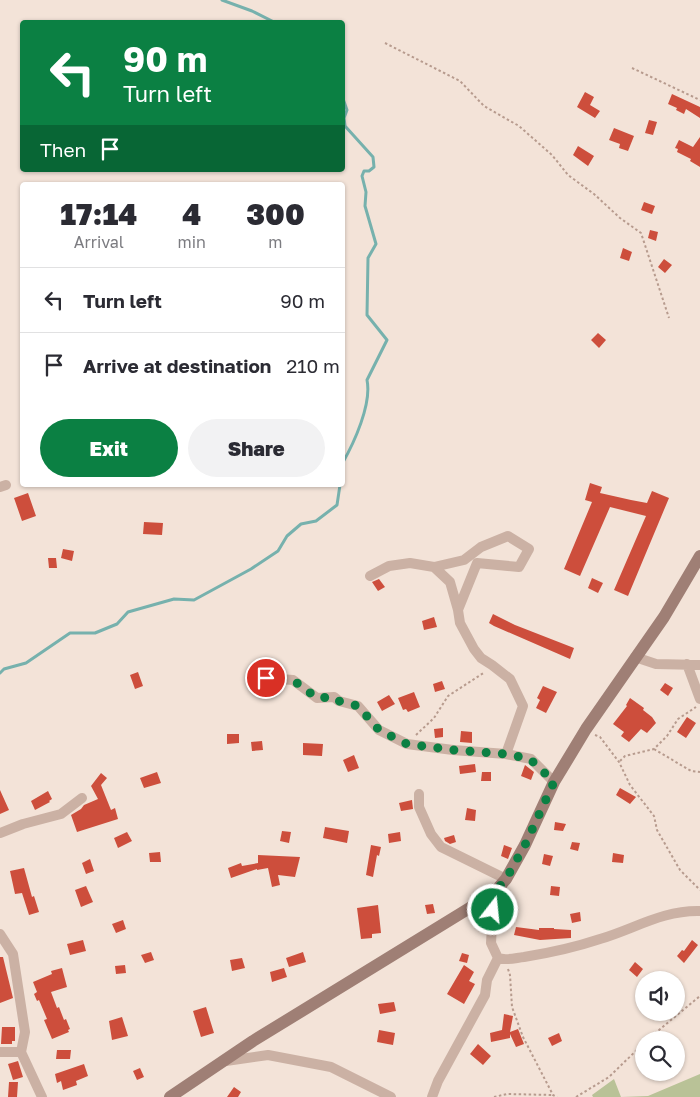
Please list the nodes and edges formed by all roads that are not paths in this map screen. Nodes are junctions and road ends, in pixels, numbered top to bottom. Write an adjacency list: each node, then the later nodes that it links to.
1 (481, 547): 3 (street); 3 (street); 4 (street)
2 (700, 556): 7 (street)
3 (477, 563): 6 (street)
4 (434, 567): 5 (street); 6 (street)
5 (370, 576)
6 (458, 610): 12 (street)
7 (635, 657): 8 (street); 13 (street)
8 (686, 664): 9 (street); 11 (street)
9 (700, 665)
10 (266, 678): 12 (street)
11 (700, 699)
12 (506, 754): 13 (street)
13 (554, 782): 17 (street)
14 (419, 794): 17 (street)
15 (82, 798): 16 (street)
16 (0, 833)
17 (506, 879): 18 (street)
18 (494, 893): 21 (street); 24 (street)
19 (700, 911): 21 (street)
20 (1, 936): 23 (street)
21 (501, 959): 28 (street)
22 (0, 1052): 23 (street)
23 (21, 1052): 25 (street)
24 (221, 1062): 26 (street); 27 (street)
25 (42, 1097)
26 (170, 1097)
27 (392, 1097)
28 (432, 1097)

